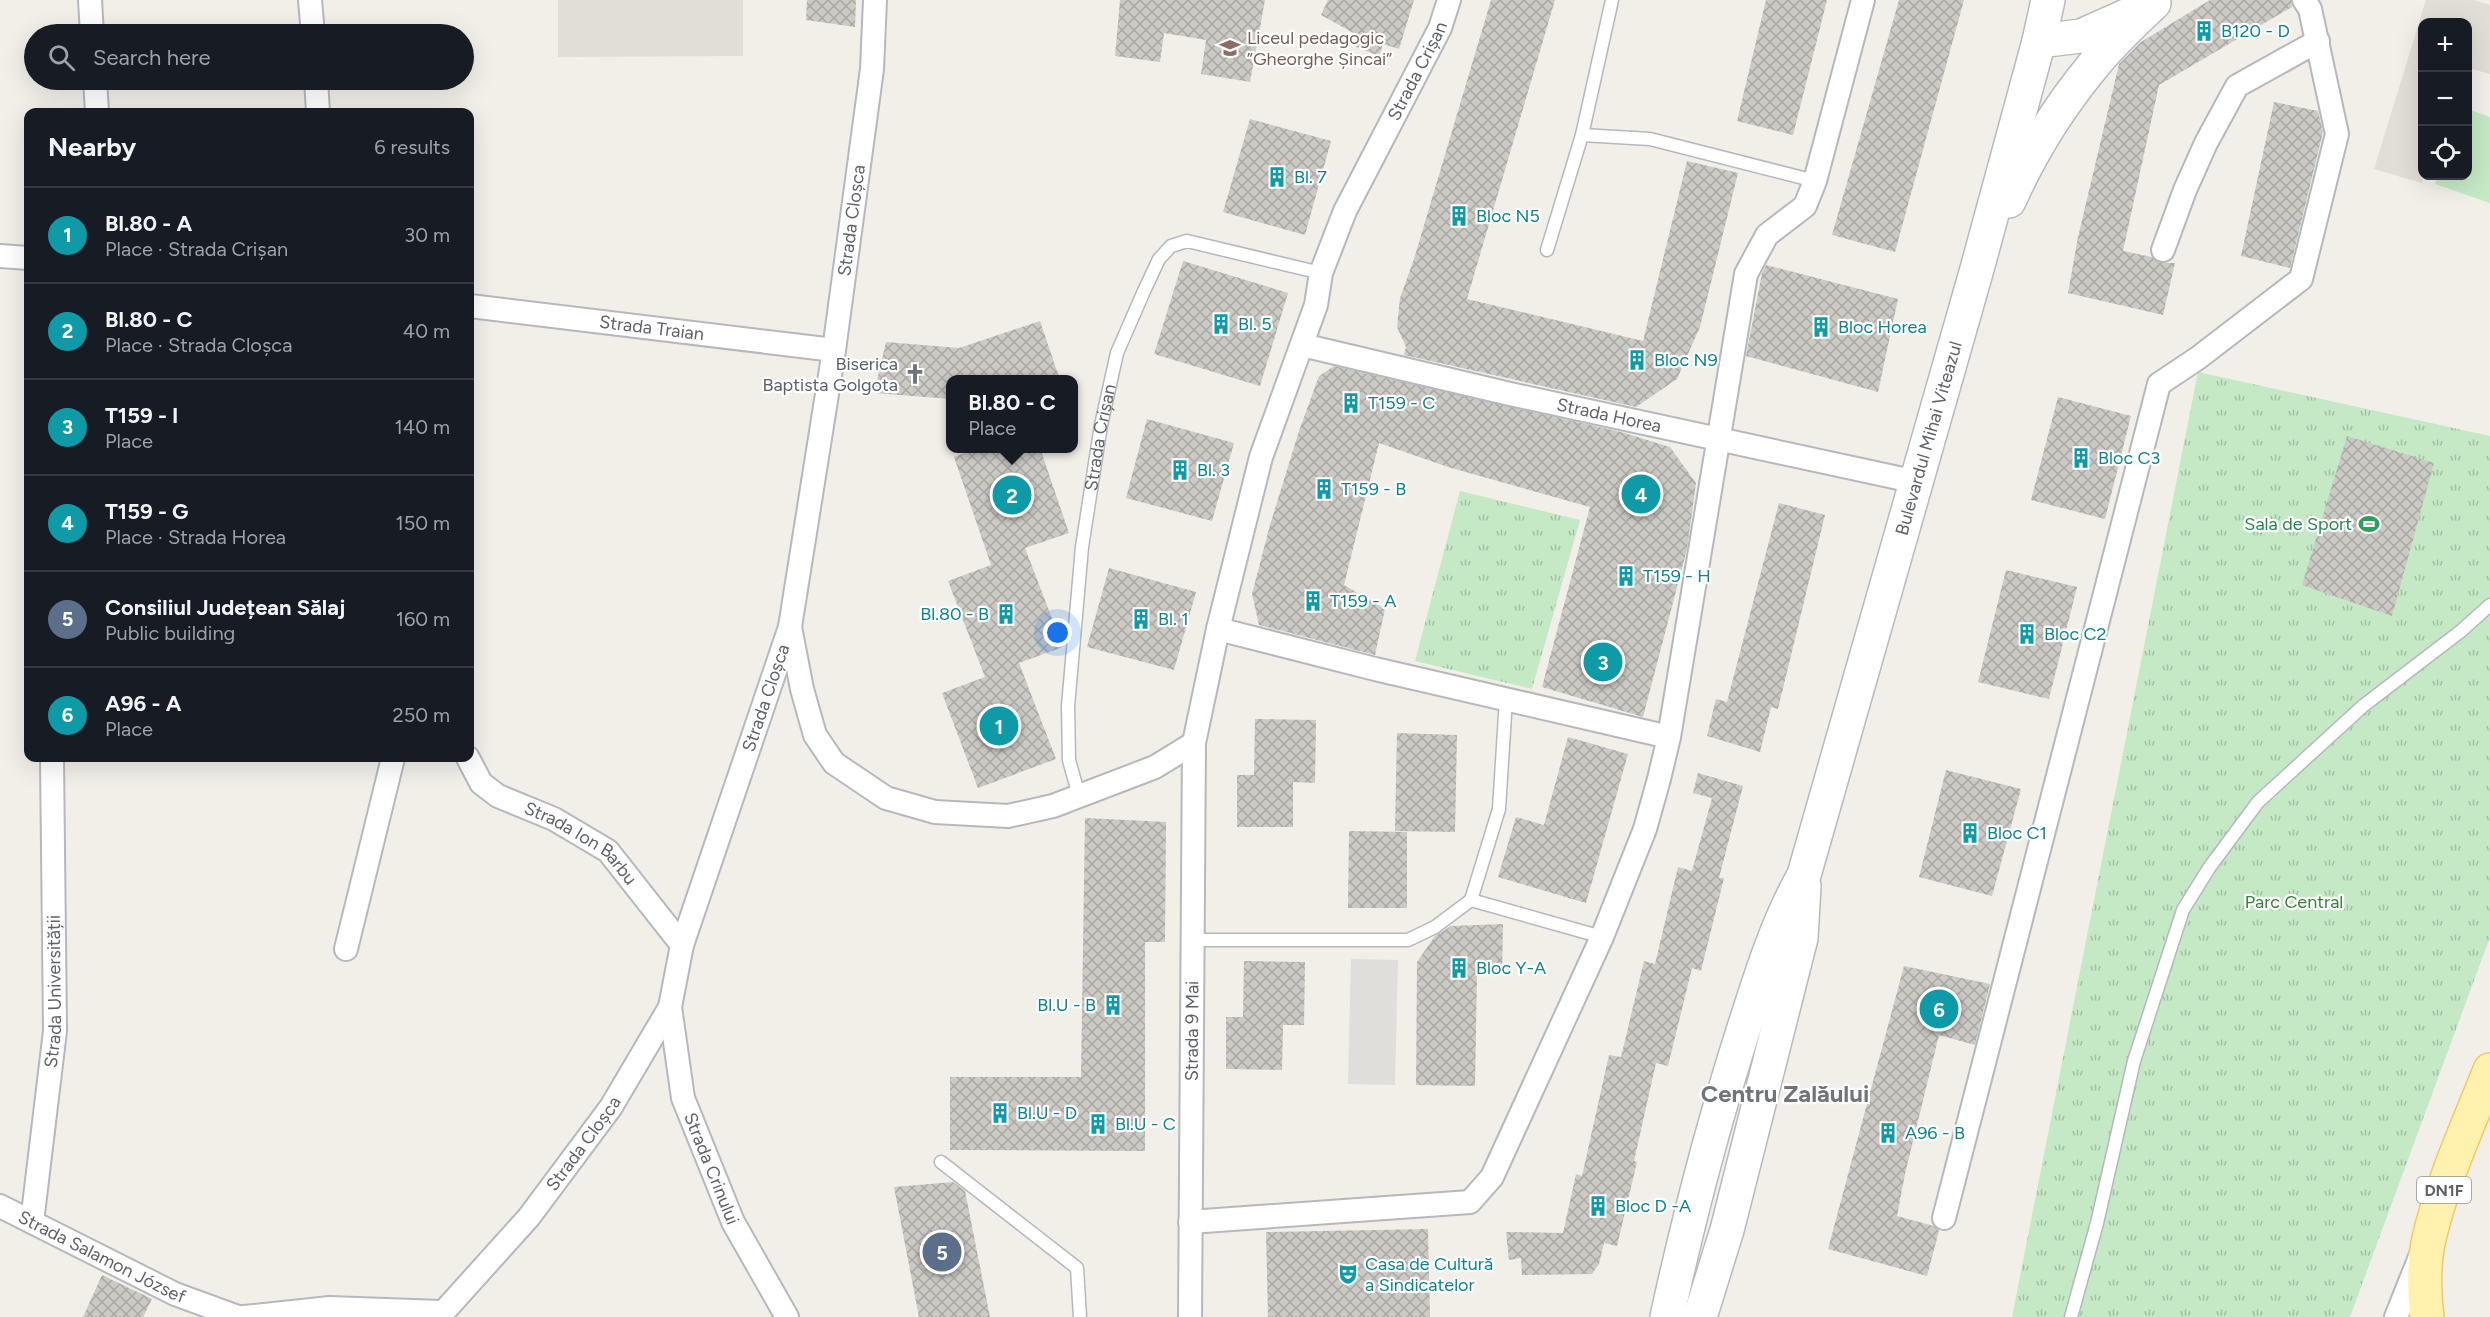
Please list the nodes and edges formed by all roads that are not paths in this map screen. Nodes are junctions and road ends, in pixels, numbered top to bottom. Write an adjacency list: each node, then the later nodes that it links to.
1 (90, 0): 10 (street)
2 (310, 0): 11 (street)
3 (875, 0): 28 (street, Strada Cloșca)
4 (1449, 0): 25 (street, Strada Crișan)
5 (1612, 0): 18 (lane)
6 (1863, 0): 19 (street)
7 (2048, 0): 12 (main road, Bulevardul Mihai Viteazul)
8 (2156, 2): 12 (main road); 24 (main road)
9 (2312, 3): 13 (street)
10 (91, 24)
11 (312, 24)
12 (2039, 41): 24 (main road, Bulevardul Mihai Viteazul)
13 (2318, 41): 21 (street); 51 (street)
14 (96, 90): 16 (street)
15 (317, 90): 17 (street)
16 (97, 108)
17 (318, 108)
18 (1582, 135): 19 (lane); 20 (lane)
19 (1815, 181): 29 (street)
20 (1547, 250)
21 (2163, 250)
22 (0, 256): 23 (street)
23 (24, 258)
24 (1977, 269): 30 (main road, Bulevardul Mihai Viteazul)
25 (1321, 273): 27 (street, Strada Crișan); 40 (lane, Strada Crișan)
26 (474, 306): 28 (street, Strada Traian)
27 (1302, 345): 29 (street, Strada Horea); 33 (street, Strada Crișan)
28 (834, 350): 32 (street, Strada Cloșca)
29 (1718, 440): 30 (street, Strada Horea); 35 (street)
30 (1917, 482): 41 (main road, Bulevardul Mihai Viteazul)
31 (2490, 605): 63 (lane)
32 (790, 627): 40 (street); 45 (street, Strada Cloșca)
33 (1218, 629): 34 (street); 36 (street, Strada Crișan)
34 (1506, 699): 35 (street); 42 (lane)
35 (1669, 737): 43 (street)
36 (1194, 743): 40 (street); 44 (street, Strada 9 Mai)
37 (52, 762): 53 (street, Strada Universității)
38 (392, 762): 46 (street)
39 (470, 762): 45 (street, Strada Ion Barbu)
40 (1079, 796)
41 (1804, 875): 61 (main road, Bulevardul Mihai Viteazul); 62 (main road, Bulevardul Mihai Viteazul)
42 (1471, 900): 43 (lane); 44 (lane)
43 (1602, 937): 54 (street)
44 (1192, 940): 54 (street, Strada 9 Mai)
45 (682, 945): 47 (street, Strada Cloșca)
46 (346, 949)
47 (670, 1007): 55 (street, Strada Cloșca); 58 (street, Strada Crinului)
48 (2490, 1070): 52 (main road, DN1F)
49 (941, 1162): 59 (lane)
50 (0, 1206): 53 (street, Strada Salamon József)
51 (1944, 1218)
52 (2435, 1219): 64 (street); 65 (main road, DN1F)
53 (32, 1222): 56 (street, Strada Salamon József)
54 (1190, 1222): 60 (street, Strada 9 Mai)
55 (440, 1314): 57 (street)
56 (238, 1317)
57 (244, 1317)
58 (788, 1317)
59 (1080, 1317)
60 (1190, 1317)
61 (1667, 1317)
62 (1700, 1317)
63 (2071, 1317)
64 (2396, 1317)
65 (2427, 1317)

